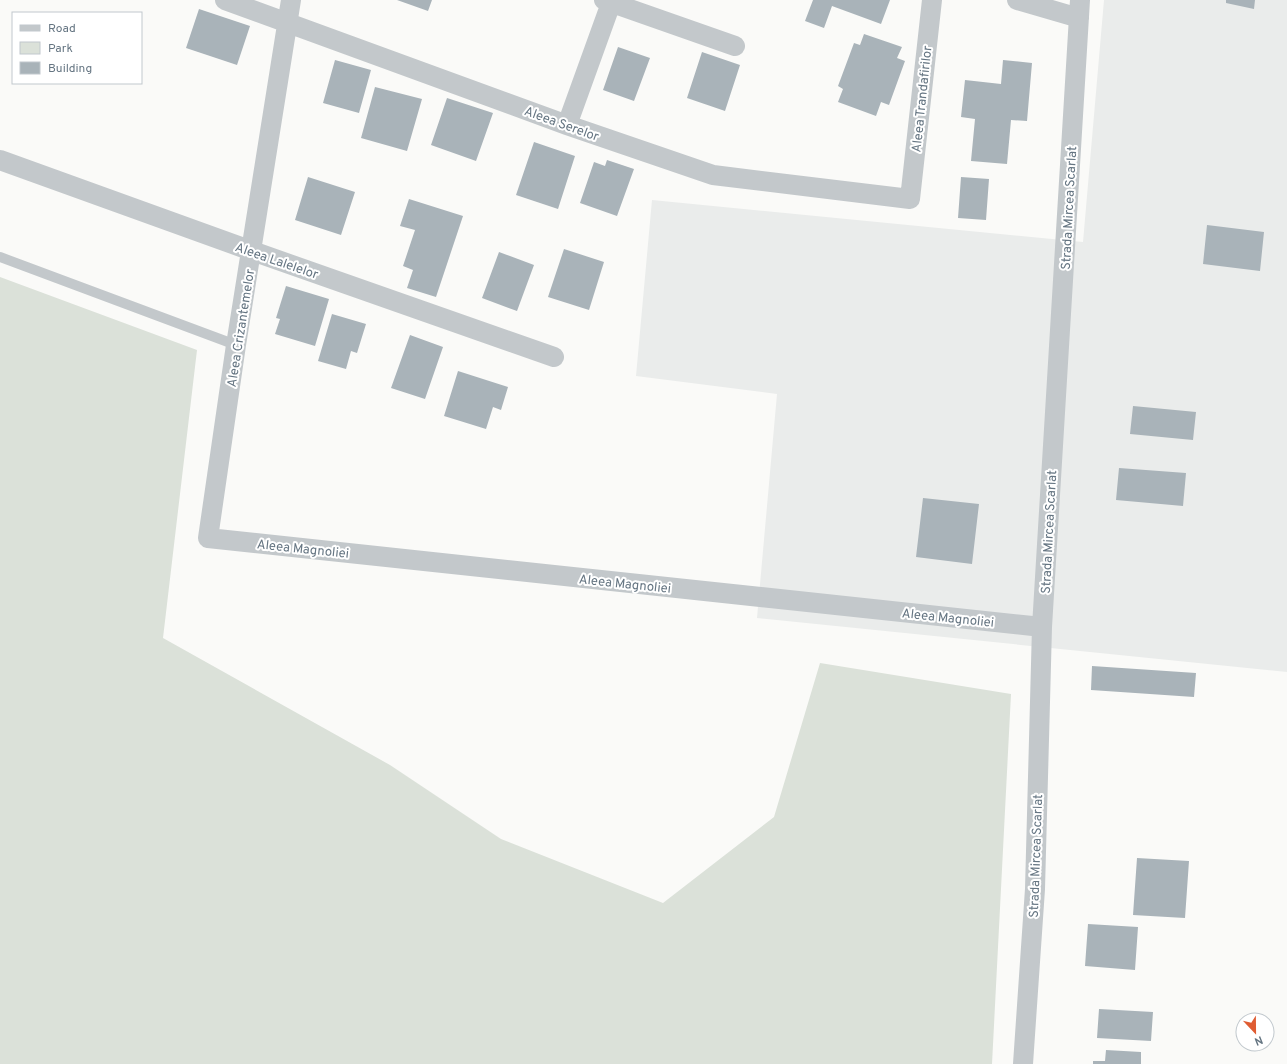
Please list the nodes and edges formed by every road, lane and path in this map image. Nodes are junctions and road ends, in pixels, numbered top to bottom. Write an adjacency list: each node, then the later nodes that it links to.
1 (225, 0): 7 (street, Aleea Serelor)
2 (291, 0): 7 (street, Aleea Crizantemelor)
3 (932, 0): 11 (street, Aleea Trandafirilor)
4 (1017, 0): 6 (street)
5 (607, 1): 8 (street); 9 (street)
6 (1080, 9): 17 (street, Strada Mircea Scarlat)
7 (288, 24): 9 (street, Aleea Serelor); 12 (street, Aleea Crizantemelor)
8 (735, 46)
9 (567, 125): 11 (street, Aleea Serelor)
10 (0, 160): 12 (street, Aleea Lalelelor)
11 (910, 199)
12 (252, 251): 14 (street, Aleea Crizantemelor); 15 (street, Aleea Lalelelor)
13 (0, 256): 14 (lane)
14 (236, 345): 16 (street, Aleea Crizantemelor)
15 (554, 357)
16 (208, 538): 17 (street, Aleea Magnoliei)
17 (1042, 627): 18 (street, Strada Mircea Scarlat)
18 (1023, 1064)

